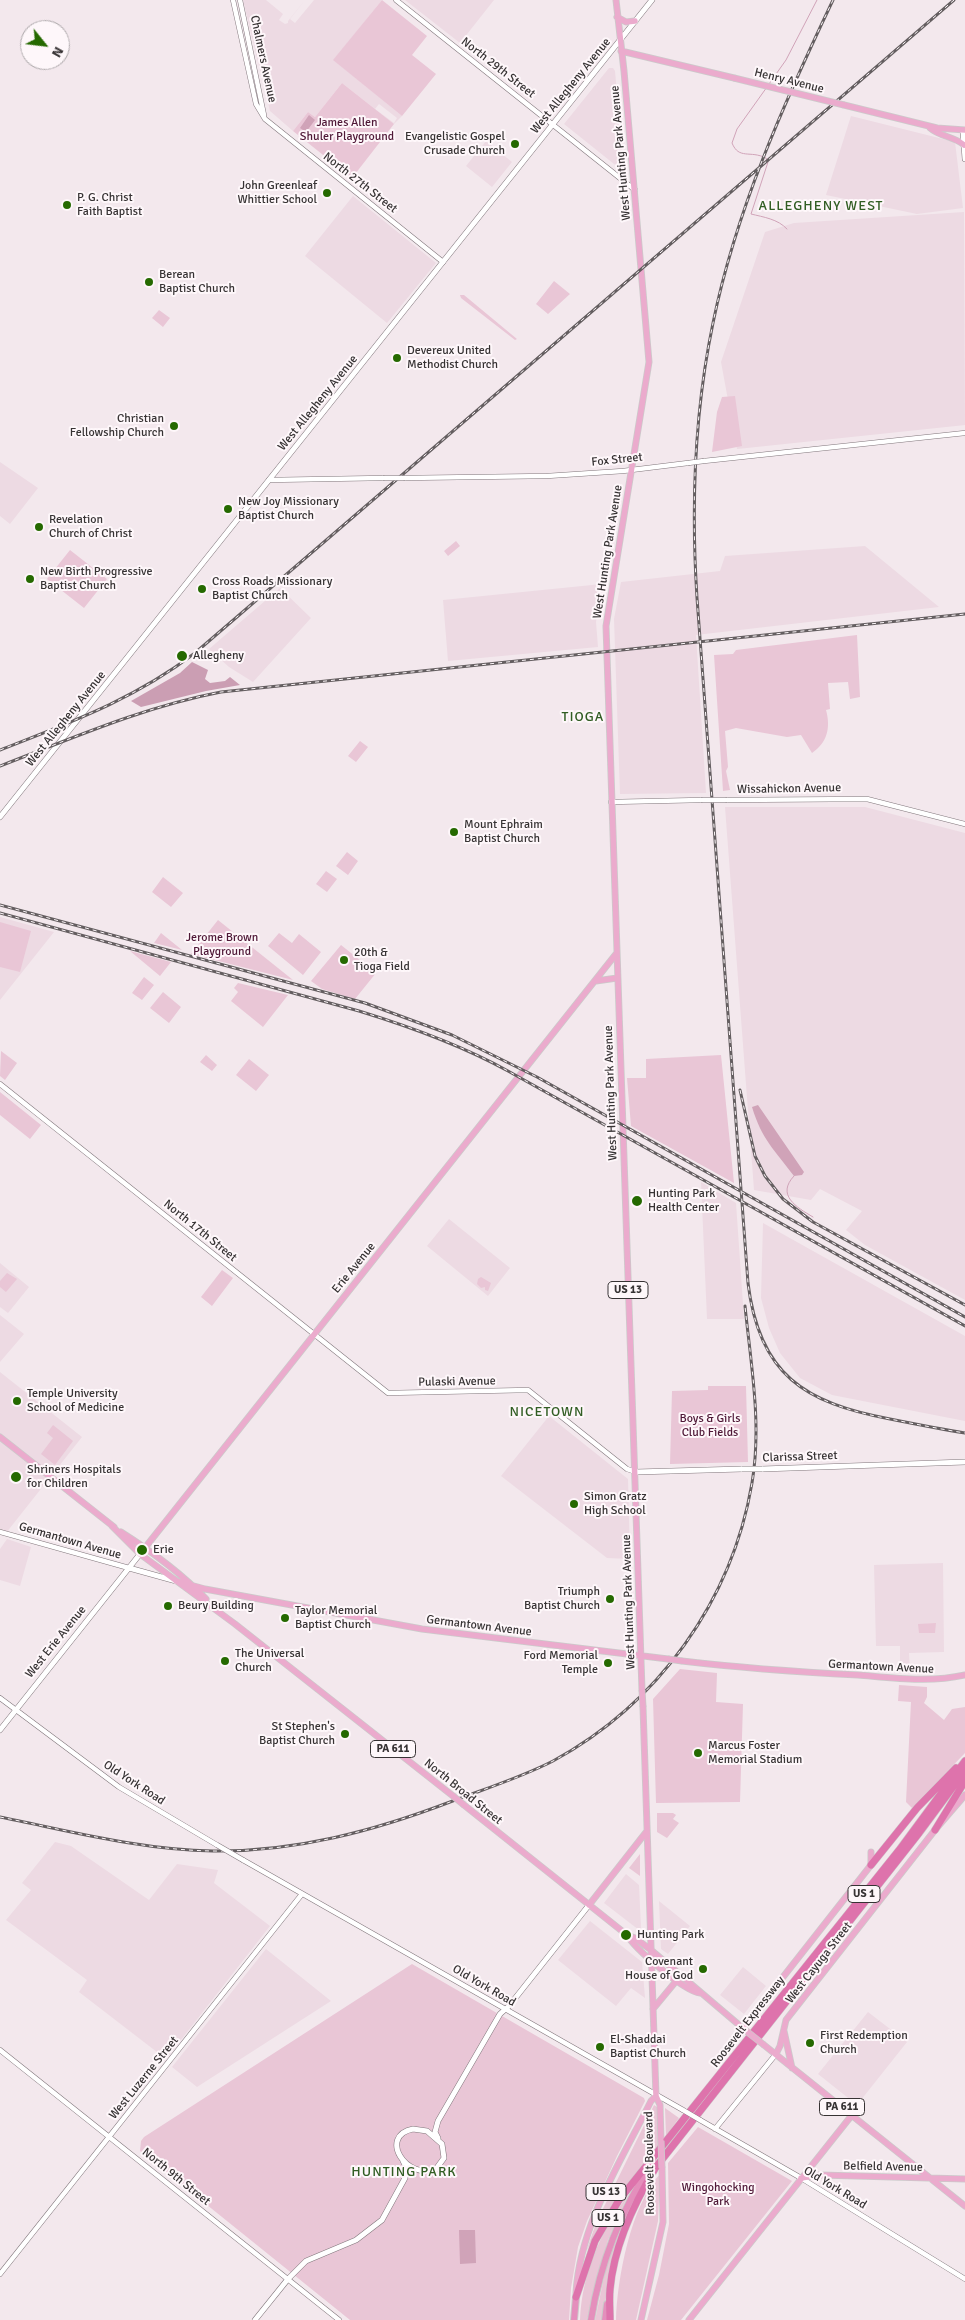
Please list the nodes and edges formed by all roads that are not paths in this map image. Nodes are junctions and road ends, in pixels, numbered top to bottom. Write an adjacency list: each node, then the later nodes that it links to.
1 (233, 0): 11 (street, Chalmers Avenue)
2 (240, 0): 11 (street, Chalmers Avenue)
3 (396, 0): 12 (street, North 29th Street)
4 (616, 0): 6 (main road, West Hunting Park Avenue / US 13)
5 (652, 0): 7 (main road, West Allegheny Avenue)
6 (617, 17): 7 (main road); 8 (main road, West Hunting Park Avenue / US 13)
7 (635, 22): 8 (main road, West Allegheny Avenue)
8 (620, 41): 9 (main road, West Hunting Park Avenue / US 13); 10 (main road, West Allegheny Avenue)
9 (621, 51): 10 (main road, Henry Avenue); 13 (main road, Henry Avenue, bridge); 17 (main road, West Hunting Park Avenue / US 13)
10 (609, 54): 12 (main road, West Allegheny Avenue)
11 (265, 119): 18 (street, North 27th Street)
12 (553, 125): 17 (street, North 29th Street); 18 (main road, West Allegheny Avenue)
13 (929, 126): 14 (main road, Henry Avenue); 15 (main road)
14 (964, 130): 15 (main road)
15 (964, 145): 16 (main road)
16 (965, 159)
17 (635, 190): 20 (main road, West Hunting Park Avenue / US 13)
18 (443, 262): 21 (main road, West Allegheny Avenue)
19 (965, 433): 20 (street, Fox Street, bridge)
20 (632, 469): 21 (street, Fox Street, bridge); 22 (main road, West Hunting Park Avenue / US 13)
21 (269, 480): 23 (main road, West Allegheny Avenue)
22 (611, 802): 24 (street, Wissahickon Avenue, bridge); 25 (main road, West Hunting Park Avenue / US 13)
23 (0, 817)
24 (965, 824)
25 (616, 954): 26 (main road, West Hunting Park Avenue / US 13); 27 (main road, Erie Avenue)
26 (617, 978): 27 (main road); 33 (main road, West Hunting Park Avenue / US 13)
27 (596, 981): 29 (main road, Erie Avenue)
28 (0, 1084): 29 (street, North 17th Street)
29 (314, 1335): 30 (street, North 17th Street); 36 (main road, Erie Avenue)
30 (388, 1393): 33 (street, Pulaski Avenue)
31 (0, 1436): 34 (main road, North Broad Street / PA 611)
32 (965, 1462): 33 (main road, Clarissa Street, bridge)
33 (636, 1472): 42 (main road, West Hunting Park Avenue / US 13)
34 (112, 1526): 36 (main road, North Broad Street / PA 611); 37 (main road, North Broad Street / PA 611)
35 (0, 1532): 38 (street, Germantown Avenue)
36 (145, 1547): 37 (main road, Erie Avenue); 40 (main road, North Broad Street / PA 611)
37 (140, 1554): 38 (main road, Erie Avenue); 39 (main road, North Broad Street / PA 611)
38 (129, 1568): 39 (main road, Germantown Avenue); 45 (main road, West Erie Avenue)
39 (176, 1581): 40 (main road, Germantown Avenue); 41 (main road, North Broad Street / PA 611)
40 (194, 1586): 41 (main road, North Broad Street / PA 611); 42 (main road, Germantown Avenue)
41 (216, 1610): 56 (main road, North Broad Street / PA 611, bridge)
42 (641, 1656): 43 (main road, Germantown Avenue, bridge); 52 (main road, West Hunting Park Avenue / US 13, bridge)
43 (965, 1676)
44 (0, 1698): 45 (street, Old York Road)
45 (15, 1710): 46 (main road, West Erie Avenue); 55 (street, Old York Road, bridge)
46 (0, 1730)
47 (965, 1760): 54 (highway); 76 (highway, Roosevelt Expressway / US 1)
48 (965, 1771): 89 (highway, Roosevelt Expressway / US 1)
49 (965, 1781): 51 (highway)
50 (965, 1795): 51 (main road, West Cayuga Street)
51 (935, 1830): 64 (main road, West Cayuga Street)
52 (647, 1832): 56 (main road); 58 (main road, US 13)
53 (871, 1852): 54 (main road)
54 (871, 1865): 65 (main road)
55 (302, 1894): 62 (street, Old York Road); 74 (street, West Luzerne Street)
56 (589, 1905): 57 (main road, North Broad Street / PA 611); 62 (main road)
57 (627, 1936): 58 (main road, North Broad Street / PA 611); 59 (main road, North Broad Street / PA 611)
58 (651, 1950): 59 (main road, US 13); 61 (main road, North Broad Street / PA 611)
59 (652, 1961): 60 (main road, North Broad Street / PA 611); 63 (main road, US 13)
60 (677, 1980): 61 (main road, North Broad Street / PA 611); 63 (main road)
61 (700, 1994): 65 (main road, North Broad Street / PA 611)
62 (505, 2009): 69 (street, Old York Road); 71 (main road)
63 (653, 2009): 69 (main road, US 13)
64 (784, 2024): 67 (main road, West Cayuga Street); 68 (main road)
65 (744, 2029): 67 (main road, North Broad Street / PA 611, bridge)
66 (0, 2050): 74 (street, North 9th Street)
67 (776, 2054): 68 (main road, North Broad Street / PA 611); 72 (street)
68 (792, 2068): 70 (main road, North Broad Street / PA 611)
69 (656, 2096): 72 (street, Old York Road, bridge); 90 (main road, Roosevelt Boulevard / US 13); 97 (main road, Roosevelt Boulevard / US 13, bridge)
70 (852, 2115): 80 (main road); 81 (main road, North Broad Street / PA 611)
71 (438, 2121): 73 (main road); 75 (main road)
72 (715, 2129): 80 (street, Old York Road)
73 (423, 2130): 75 (main road); 77 (main road)
74 (109, 2137): 86 (street, West Luzerne Street); 87 (street, North 9th Street)
75 (438, 2138): 78 (main road)
76 (661, 2150): 90 (highway, US 1); 94 (highway, Roosevelt Expressway / US 1)
77 (403, 2161): 78 (main road); 79 (main road)
78 (421, 2171): 79 (main road)
79 (405, 2178): 87 (main road)
80 (801, 2178): 81 (main road, Belfield Avenue); 88 (street, Old York Road); 98 (main road)
81 (931, 2178): 82 (main road, Belfield Avenue); 84 (main road, North Broad Street / PA 611)
82 (943, 2178): 83 (main road, Belfield Avenue); 84 (street)
83 (965, 2179)
84 (939, 2184): 85 (main road, North Broad Street / PA 611)
85 (965, 2206)
86 (0, 2274)
87 (288, 2279): 91 (main road); 92 (street, North 9th Street)
88 (965, 2279)
89 (610, 2288): 95 (highway, Roosevelt Expressway / US 1); 96 (highway, US 1)
90 (576, 2297): 93 (highway, Roosevelt Boulevard / US 1)
91 (255, 2320)
92 (339, 2320)
93 (574, 2320)
94 (591, 2320)
95 (605, 2320)
96 (610, 2320)
97 (641, 2320)
98 (689, 2320)

